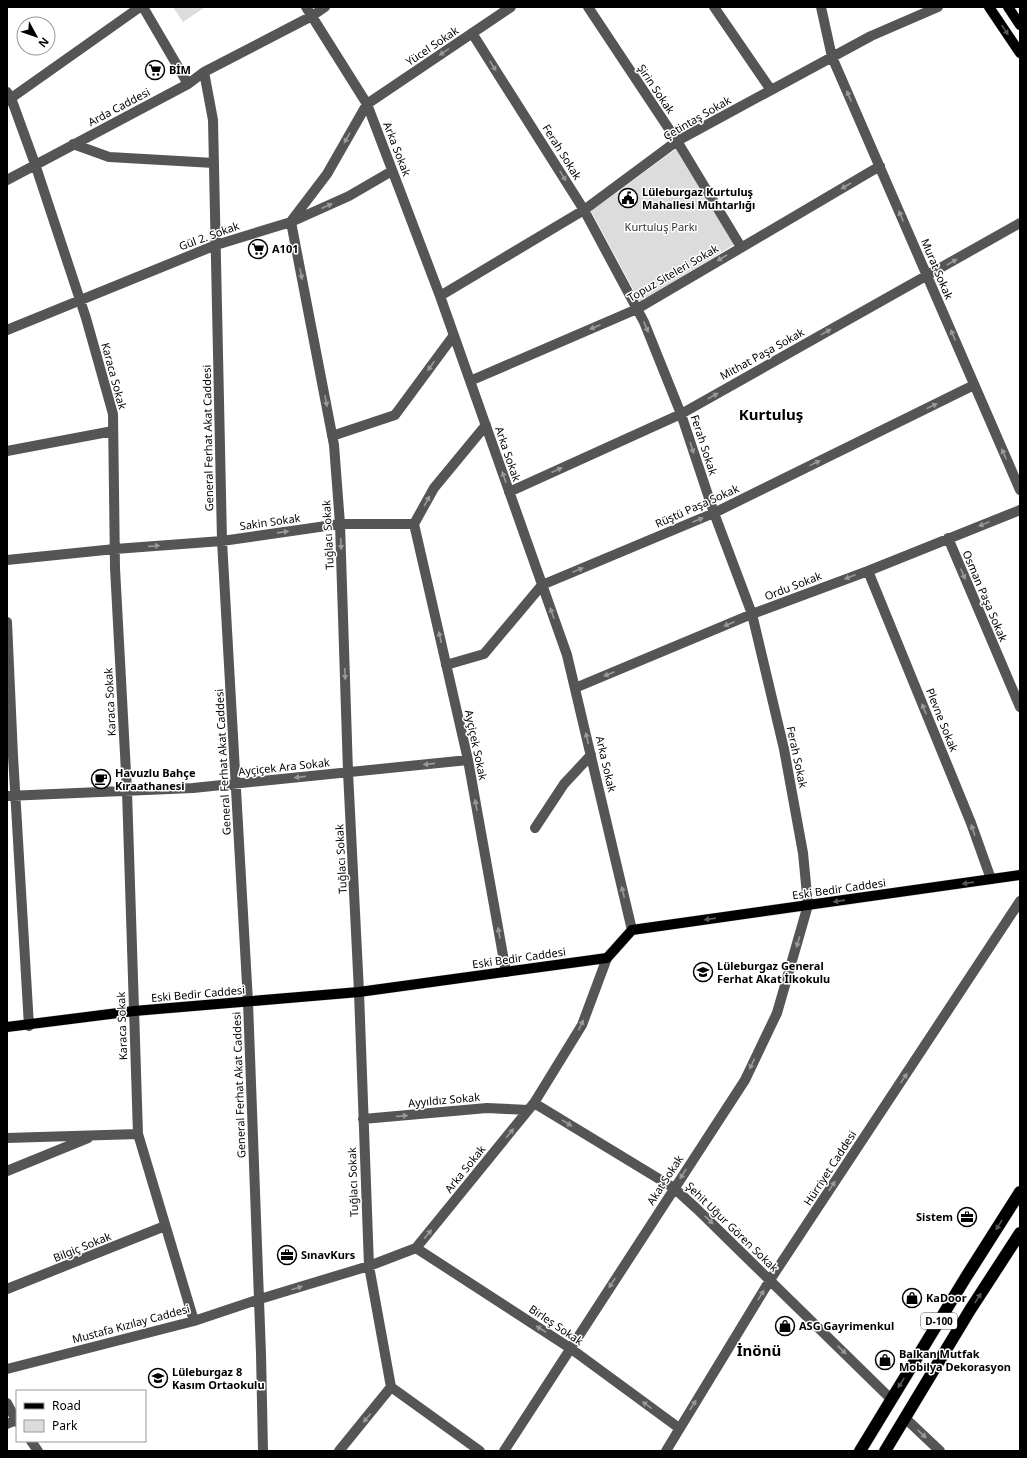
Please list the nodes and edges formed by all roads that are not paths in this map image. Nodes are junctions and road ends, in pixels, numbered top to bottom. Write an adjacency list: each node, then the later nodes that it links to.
1 (140, 7): 20 (street)
2 (143, 7): 18 (street)
3 (306, 7): 12 (street, Arka Sokak)
4 (325, 7): 12 (street, Arda Caddesi)
5 (511, 7): 14 (street, Yücel Sokak)
6 (588, 7): 22 (street, Şirin Sokak)
7 (714, 7): 19 (street)
8 (821, 7): 16 (street, Murat Sokak)
9 (938, 7): 16 (street, Çetintaş Sokak)
10 (989, 7): 15 (main road, one-way to 15)
11 (1008, 7): 13 (main road)
12 (312, 16): 17 (street, Arda Caddesi); 21 (street, Arka Sokak)
13 (1020, 25)
14 (472, 33): 21 (street, Yücel Sokak, one-way to 21); 29 (street, Ferah Sokak, one-way to 29)
15 (1020, 53)
16 (832, 57): 19 (street, Çetintaş Sokak); 26 (street, Murat Sokak, one-way to 16)
17 (204, 72): 18 (street, Arda Caddesi); 24 (street, General Ferhat Akat Caddesi)
18 (188, 84): 23 (street, Arda Caddesi)
19 (771, 90): 22 (street, Çetintaş Sokak)
20 (8, 97): 25 (street, Karaca Sokak)
21 (366, 104): 27 (street, Arka Sokak); 30 (street, one-way to 30)
22 (677, 141): 29 (street, Çetintaş Sokak); 33 (street, Şirin Sokak)
23 (73, 144): 24 (street); 25 (street, Arda Caddesi)
24 (214, 163): 32 (street, General Ferhat Akat Caddesi)
25 (35, 164): 28 (street, Arda Caddesi); 36 (street, Karaca Sokak)
26 (880, 166): 33 (street, Topuz Siteleri Sokak, one-way to 33); 34 (street, Murat Sokak, one-way to 26)
27 (392, 171): 30 (street, Gül 2. Sokak, one-way to 27); 35 (street, Arka Sokak)
28 (7, 180)
29 (584, 210): 35 (street, Çetintaş Sokak); 37 (street, Ferah Sokak)
30 (291, 222): 32 (street, Gül 2. Sokak); 45 (street, Tuğlacı Sokak, one-way to 45)
31 (1020, 223): 34 (street, Mithat Paşa Sokak, one-way to 31)
32 (216, 245): 36 (street, Gül 2. Sokak); 54 (street, General Ferhat Akat Caddesi)
33 (741, 247): 37 (street, Topuz Siteleri Sokak, one-way to 37)
34 (927, 276): 41 (street, Murat Sokak, one-way to 34); 42 (street, Mithat Paşa Sokak, one-way to 34)
35 (440, 296): 39 (street, Arka Sokak)
36 (80, 301): 38 (street, Gül 2. Sokak); 44 (street, Karaca Sokak)
37 (637, 309): 40 (street, Topuz Siteleri Sokak, one-way to 40); 42 (street, Ferah Sokak, one-way to 42)
38 (7, 330)
39 (454, 335): 40 (street, Arka Sokak); 45 (street, one-way to 45)
40 (470, 381): 43 (street, Arka Sokak)
41 (974, 385): 47 (street, Murat Sokak, one-way to 41); 50 (street, Rüştü Paşa Sokak, one-way to 41)
42 (681, 414): 48 (street, Mithat Paşa Sokak, one-way to 42); 50 (street, Ferah Sokak, one-way to 50)
43 (486, 426): 48 (street, Arka Sokak, one-way to 43); 52 (street, one-way to 43)
44 (113, 431): 46 (street); 55 (street, Karaca Sokak)
45 (332, 436): 51 (street, Tuğlacı Sokak)
46 (7, 451)
47 (1020, 490)
48 (509, 492): 58 (street, Arka Sokak)
49 (1020, 510): 53 (street, Ordu Sokak, one-way to 53)
50 (714, 513): 58 (street, Rüştü Paşa Sokak, one-way to 50); 59 (street, Ferah Sokak)
51 (340, 524): 52 (street, Sakin Sokak); 54 (street, Sakin Sokak, one-way to 51); 66 (street, Tuğlacı Sokak, one-way to 66)
52 (414, 524): 61 (street, Ayçiçek Sokak, one-way to 52)
53 (948, 538): 57 (street, Ordu Sokak); 63 (street, Osman Paşa Sokak, one-way to 63)
54 (222, 541): 55 (street, Sakin Sokak, one-way to 54); 67 (street, General Ferhat Akat Caddesi)
55 (115, 549): 56 (street, Sakin Sokak); 68 (street, Karaca Sokak)
56 (7, 560)
57 (868, 571): 59 (street, Ordu Sokak, one-way to 59); 72 (street, Plevne Sokak, one-way to 57)
58 (542, 585): 61 (street, Rüştü Paşa Sokak); 62 (street, Arka Sokak, one-way to 58)
59 (752, 614): 62 (street, Ordu Sokak, one-way to 62); 74 (street, Ferah Sokak)
60 (7, 622): 69 (street)
61 (446, 665): 65 (street, Ayçiçek Sokak)
62 (575, 688): 64 (street, Arka Sokak, one-way to 62)
63 (1020, 707)
64 (591, 755): 70 (street); 75 (street, Arka Sokak, one-way to 64)
65 (468, 760): 66 (street, Ayçiçek Ara Sokak, one-way to 66); 77 (street, Ayçiçek Sokak, one-way to 65)
66 (348, 772): 67 (street, Ayçiçek Ara Sokak, one-way to 67); 78 (street, Tuğlacı Sokak)
67 (236, 784): 68 (street, Ayçiçek Ara Sokak); 79 (street, General Ferhat Akat Caddesi)
68 (127, 791): 69 (street, Ayçiçek Ara Sokak); 80 (street, Karaca Sokak)
69 (11, 796): 81 (street)
70 (535, 828)
71 (1020, 875): 72 (main road, Eski Bedir Caddesi)
72 (991, 880): 74 (main road, Eski Bedir Caddesi, one-way to 74)
73 (1020, 901): 95 (street, Hürriyet Caddesi, one-way to 73)
74 (808, 905): 75 (main road, Eski Bedir Caddesi, one-way to 75); 89 (street, Akat Sokak, one-way to 89)
75 (632, 930): 76 (main road)
76 (607, 958): 77 (main road, Eski Bedir Caddesi); 83 (street, Arka Sokak, one-way to 76)
77 (506, 972): 78 (main road, Eski Bedir Caddesi)
78 (359, 992): 79 (main road, Eski Bedir Caddesi); 84 (street, Tuğlacı Sokak)
79 (248, 1002): 80 (main road, Eski Bedir Caddesi); 97 (street, General Ferhat Akat Caddesi)
80 (134, 1012): 81 (main road, Eski Bedir Caddesi); 85 (street, Karaca Sokak)
81 (29, 1026): 82 (main road, Eski Bedir Caddesi)
82 (7, 1027)
83 (531, 1106): 84 (street, Ayyıldız Sokak, one-way to 83); 89 (street, Şehit Uğur Gören Sokak, one-way to 89); 93 (street, Arka Sokak, one-way to 83)
84 (363, 1119): 94 (street, Tuğlacı Sokak)
85 (138, 1134): 86 (street); 91 (street, Karaca Sokak)
86 (94, 1136): 87 (street); 88 (street)
87 (7, 1138)
88 (7, 1171)
89 (674, 1188): 95 (street, Şehit Uğur Gören Sokak, one-way to 95); 99 (street, Akat Sokak, one-way to 99)
90 (1020, 1192): 102 (highway, D-100, one-way to 102)
91 (166, 1226): 96 (street, Bilgiç Sokak); 98 (street, Karaca Sokak)
92 (1020, 1233): 104 (highway, D-100, one-way to 92)
93 (416, 1248): 94 (street, Arka Sokak); 99 (street, Birleş Sokak, one-way to 93)
94 (369, 1266): 97 (street, Arka Sokak, one-way to 94); 101 (street, Tuğlacı Sokak)
95 (770, 1280): 102 (street, Şehit Uğur Gören Sokak, one-way to 102); 106 (street, Hürriyet Caddesi, one-way to 95)
96 (7, 1290)
97 (260, 1299): 98 (street, Mustafa Kızılay Caddesi); 109 (street, General Ferhat Akat Caddesi)
98 (194, 1321): 100 (street, Mustafa Kızılay Caddesi)
99 (570, 1348): 106 (street, Birleş Sokak, one-way to 99); 112 (street, Akat Sokak)
100 (7, 1369)
101 (390, 1387): 110 (street, one-way to 110); 111 (street)
102 (892, 1398): 114 (highway, D-100)
103 (7, 1403): 105 (street)
104 (905, 1418): 115 (highway, D-100); 116 (street, one-way to 116)
105 (13, 1422)
106 (679, 1428): 113 (street, Hürriyet Caddesi)
107 (32, 1442): 108 (street)
108 (38, 1451)
109 (263, 1451)
110 (339, 1451)
111 (480, 1451)
112 (504, 1451)
113 (666, 1451)
114 (860, 1451)
115 (885, 1451)
116 (940, 1451)

